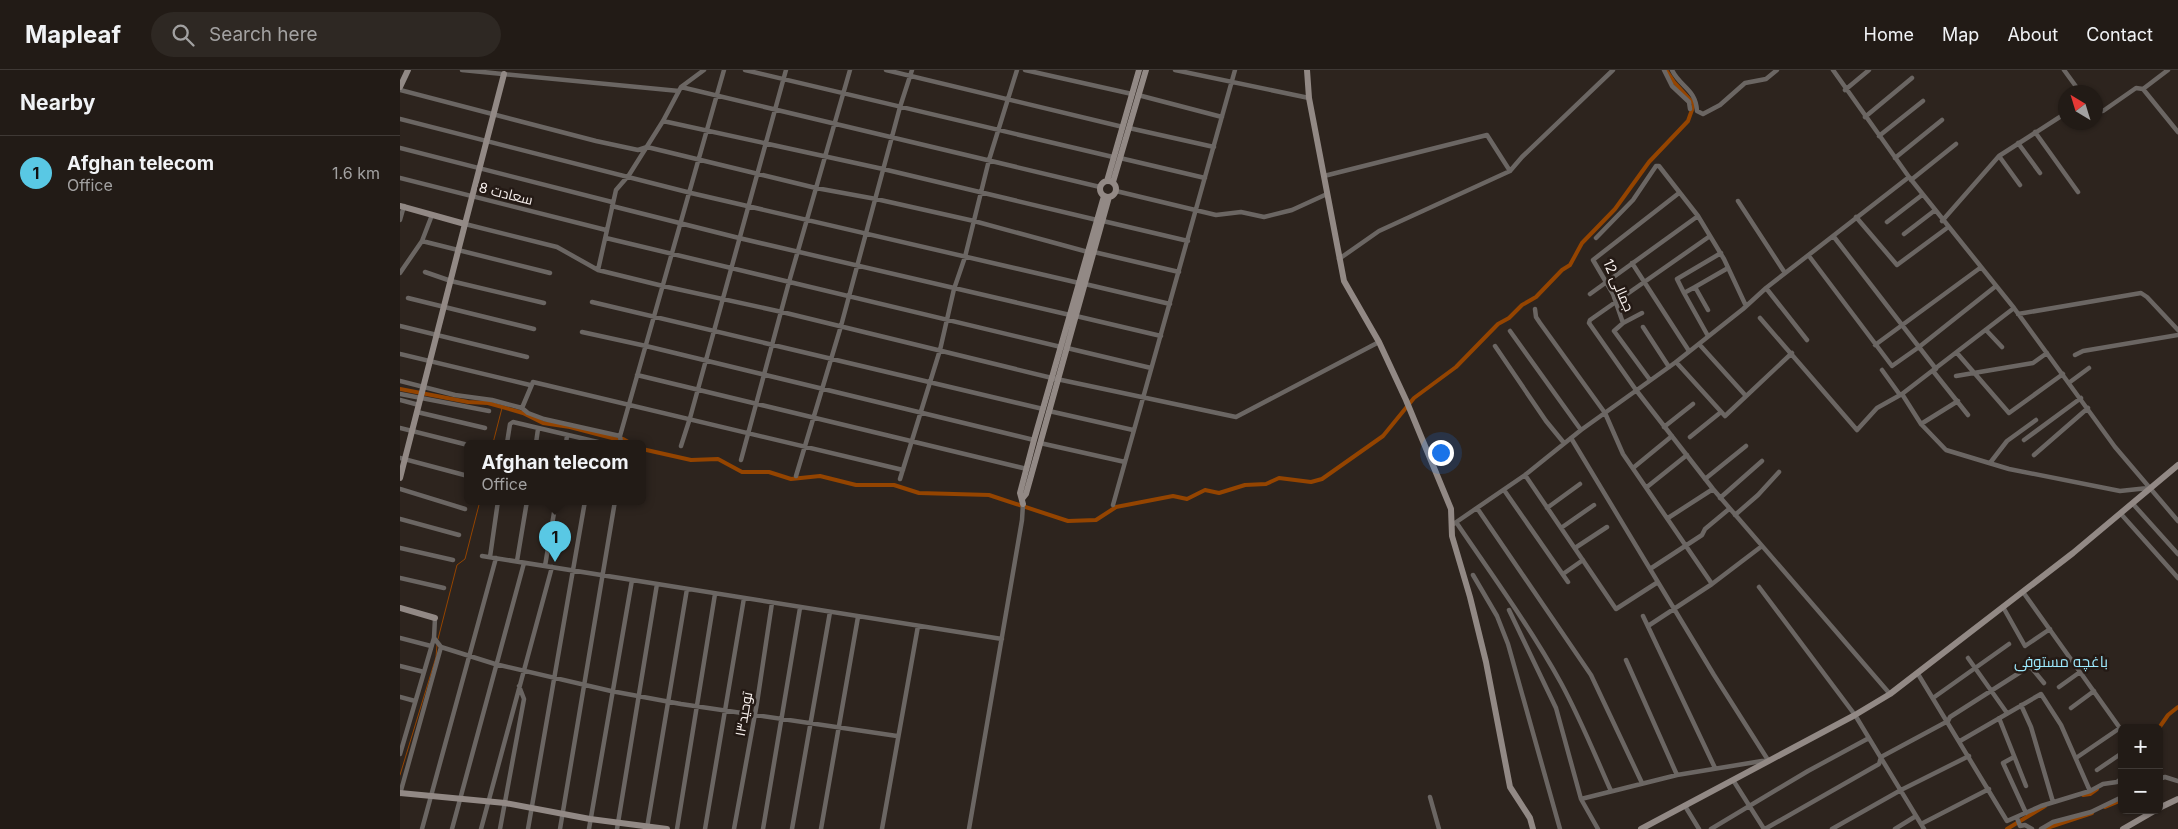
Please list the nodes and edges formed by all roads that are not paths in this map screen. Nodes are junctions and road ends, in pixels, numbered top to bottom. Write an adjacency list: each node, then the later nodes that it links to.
1 (408, 70): 32 (street)
2 (462, 70): 26 (street)
3 (704, 70): 33 (street)
4 (724, 70): 38 (street)
5 (745, 70): 29 (street)
6 (786, 70): 29 (street)
7 (850, 70): 36 (street)
8 (886, 70): 27 (street)
9 (912, 70): 27 (street)
10 (1017, 70): 39 (street)
11 (1025, 70): 37 (street)
12 (1139, 70): 37 (street)
13 (1146, 70): 37 (street)
14 (1176, 70): 30 (street)
15 (1235, 70): 30 (street)
16 (1308, 70): 40 (street)
17 (1613, 70): 77 (street)
18 (1664, 70): 43 (street)
19 (1672, 70): 20 (street)
20 (1777, 70)
21 (1833, 70): 35 (street)
22 (1869, 70): 35 (street)
23 (2064, 70): 31 (street)
24 (2168, 70): 25 (street)
25 (2161, 72): 34 (street)
26 (504, 74): 33 (street); 46 (street)
27 (910, 76): 39 (street); 42 (street)
28 (1912, 78): 48 (street)
29 (782, 79): 36 (street); 44 (street)
30 (1232, 82): 40 (street); 47 (street)
31 (2075, 85)
32 (400, 88): 46 (street)
33 (680, 89): 38 (street); 52 (street)
34 (2143, 89): 45 (street); 58 (street)
35 (1845, 90): 48 (street)
36 (842, 94): 42 (street); 53 (street)
37 (1135, 95): 47 (street); 54 (street)
38 (716, 96): 44 (street); 55 (street)
39 (1009, 98): 54 (street); 56 (street)
40 (1308, 98): 80 (street)
41 (1923, 101): 60 (street)
42 (900, 107): 56 (street); 59 (street)
43 (1690, 109)
44 (775, 110): 53 (street); 62 (street)
45 (2103, 111)
46 (493, 114): 61 (street); 65 (street)
47 (1222, 117): 66 (street)
48 (1865, 117): 60 (street)
49 (2058, 118): 57 (street)
50 (400, 119): 61 (street)
51 (1942, 120): 71 (street)
52 (663, 121): 55 (street); 65 (street)
53 (834, 123): 59 (street); 68 (street)
54 (1126, 127): 66 (street); 70 (street)
55 (707, 129): 62 (street); 72 (street)
56 (998, 129): 70 (street); 73 (street)
57 (2035, 132): 64 (street); 90 (street)
58 (2178, 132)
59 (892, 136): 73 (street); 75 (street)
60 (1880, 136): 71 (street)
61 (486, 140): 74 (street); 79 (street)
62 (766, 143): 68 (street); 76 (street)
63 (1956, 144): 83 (street)
64 (2018, 144): 69 (street); 78 (street)
65 (647, 147): 72 (street); 79 (street)
66 (1214, 147): 82 (street)
67 (400, 148): 74 (street)
68 (825, 156): 75 (street); 87 (street)
69 (1999, 156): 85 (street); 111 (street)
70 (1117, 158): 82 (street); 84 (street)
71 (1895, 158): 83 (street)
72 (699, 159): 76 (street); 91 (street)
73 (989, 160): 86 (street); 89 (street)
74 (479, 168): 95 (street); 99 (street)
75 (884, 169): 89 (street); 97 (street)
76 (757, 172): 87 (street); 101 (street)
77 (1510, 172): 80 (street); 133 (street)
78 (2040, 173)
79 (629, 176): 91 (street); 99 (street)
80 (1324, 176): 93 (street)
81 (400, 178): 95 (street, سعادت 8)
82 (1205, 178): 102 (street)
83 (1910, 179): 94 (street); 106 (street)
84 (1110, 181): 86 (street); 88 (street)
85 (2020, 185)
86 (1100, 187): 96 (street)
87 (816, 188): 97 (street); 108 (street)
88 (1116, 191): 96 (street); 102 (street)
89 (982, 192): 109 (street); 110 (street)
90 (2078, 192)
91 (691, 193): 101 (street); 114 (street)
92 (1678, 193): 105 (street); 123 (street); 146 (street, جمالی 12)
93 (1327, 194): 102 (street); 133 (street)
94 (1922, 195): 103 (street); 112 (street)
95 (472, 196): 113 (street); 116 (street, سعادت 8)
96 (1106, 196): 110 (street)
97 (876, 199): 109 (street); 117 (street)
98 (1738, 201): 144 (street)
99 (612, 204): 114 (street); 116 (street)
100 (402, 206): 104 (street); 107 (street)
101 (748, 206): 108 (street); 122 (street)
102 (1197, 209): 125 (street)
103 (1934, 211): 111 (street); 118 (street)
104 (432, 215): 113 (street); 124 (street)
105 (1698, 216): 119 (street); 134 (street)
106 (1856, 217): 115 (street); 120 (street)
107 (400, 220)
108 (808, 220): 117 (street); 127 (street)
109 (974, 221): 128 (street); 132 (street)
110 (1100, 221): 125 (street); 128 (street)
111 (1942, 221): 115 (street)
112 (1887, 222)
113 (465, 224): 126 (street); 139 (street)
114 (680, 224): 122 (street); 129 (street)
115 (1947, 228): 138 (street)
116 (606, 230): 121 (street)
117 (867, 233): 132 (street); 135 (street)
118 (1904, 234)
119 (1710, 236): 130 (street); 148 (street)
120 (1834, 237): 131 (street); 179 (street)
121 (606, 238): 129 (street); 139 (street)
122 (739, 238): 127 (street); 136 (street)
123 (1596, 238)
124 (422, 241): 126 (street); 142 (street)
125 (1188, 241): 141 (street)
126 (458, 251): 143 (street); 145 (street)
127 (799, 251): 135 (street); 147 (street)
128 (1091, 252): 141 (street); 149 (street)
129 (672, 253): 136 (street); 150 (street)
130 (1721, 253): 137 (street); 155 (street)
131 (1809, 256): 144 (street); 197 (street)
132 (965, 257): 149 (street); 154 (street)
133 (1338, 259): 192 (street)
134 (1632, 263): 146 (street); 148 (street)
135 (857, 265): 154 (street); 157 (street)
136 (730, 268): 147 (street); 159 (street)
137 (1728, 268): 152 (street); 164 (street)
138 (1980, 268): 151 (street); 179 (street)
139 (598, 270): 150 (street)
140 (425, 272): 145 (street)
141 (1179, 272): 163 (street)
142 (400, 273)
143 (550, 273)
144 (1785, 274): 153 (street)
145 (451, 281): 162 (street); 166 (street)
146 (1606, 281): 156 (street); 161 (street, جمالی 12)
147 (789, 282): 157 (street); 169 (street)
148 (1644, 282): 161 (street); 202 (street)
149 (1082, 284): 163 (street); 172 (street)
150 (663, 286): 159 (street); 173 (street)
151 (1996, 286): 165 (street); 198 (street)
152 (1695, 287): 155 (street); 168 (street)
153 (1766, 288): 164 (street); 191 (street)
154 (954, 289): 172 (street); 175 (street)
155 (1684, 293): 190 (street)
156 (1590, 294)
157 (848, 297): 175 (street); 178 (street)
158 (408, 298): 166 (street)
159 (722, 299): 169 (street); 186 (street)
160 (592, 302): 173 (street)
161 (1616, 302): 176 (street, جمالی 12); 232 (street)
162 (544, 303)
163 (1170, 304): 189 (street)
164 (1746, 306): 190 (street)
165 (2014, 308): 171 (street); 182 (street)
166 (445, 309): 181 (street); 188 (street)
167 (1535, 309): 251 (street)
168 (1708, 310)
169 (782, 312): 178 (street); 195 (street)
170 (1642, 313): 176 (street)
171 (2018, 314): 183 (street); 203 (street)
172 (1073, 315): 189 (street); 200 (street)
173 (653, 317): 186 (street); 194 (street)
174 (1760, 318): 205 (street)
175 (947, 319): 200 (street); 201 (street)
176 (1623, 323): 224 (street, جمالی 12)
177 (400, 326): 188 (street)
178 (841, 326): 201 (street); 209 (street)
179 (1902, 326): 197 (street); 198 (street)
180 (1643, 327): 213 (street)
181 (534, 329)
182 (1986, 330): 199 (street); 206 (street)
183 (2178, 330)
184 (1510, 331): 262 (street)
185 (582, 332): 194 (street)
186 (713, 332): 195 (street); 211 (street)
187 (2178, 335): 207 (street)
188 (437, 336): 208 (street); 210 (street)
189 (1161, 336): 214 (street)
190 (1708, 336): 193 (street)
191 (1807, 340)
192 (1379, 342): 237 (street); 326 (street)
193 (1699, 344): 202 (street); 235 (street)
194 (646, 346): 211 (street); 220 (street)
195 (772, 346): 209 (street); 221 (street)
196 (1495, 346): 278 (street)
197 (1875, 346): 198 (street)
198 (1919, 347): 217 (street)
199 (2002, 347)
200 (1064, 348): 214 (street); 223 (street)
201 (940, 350): 223 (street); 226 (street)
202 (1689, 351): 212 (street)
203 (2047, 353): 218 (street); 219 (street)
204 (400, 354): 210 (street)
205 (1792, 354): 234 (street); 235 (street)
206 (1957, 354): 217 (street); 218 (street)
207 (2075, 355)
208 (527, 356)
209 (831, 359): 226 (street); 230 (street)
210 (430, 361): 228 (street); 229 (street)
211 (706, 361): 221 (street); 231 (street)
212 (1676, 362): 213 (street); 250 (street)
213 (1669, 367): 224 (street)
214 (1151, 368): 237 (street)
215 (2089, 368): 227 (street)
216 (1882, 370): 234 (street)
217 (1934, 370): 234 (street); 240 (street)
218 (1973, 374): 219 (street); 222 (street)
219 (2063, 374): 227 (street)
220 (637, 375): 231 (street); 242 (street)
221 (764, 376): 230 (street); 241 (street)
222 (1956, 376)
223 (1055, 378): 237 (street); 247 (street)
224 (1650, 380): 232 (street)
225 (400, 381): 229 (street)
226 (930, 382): 247 (street); 249 (street)
227 (2070, 382): 238 (street)
228 (530, 385): 242 (street); 245 (street)
229 (423, 388): 236 (street); 245 (street)
230 (823, 388): 249 (street); 253 (street)
231 (698, 390): 241 (street); 254 (street)
232 (1636, 390): 251 (street); 257 (street)
233 (400, 394): 236 (street)
234 (1901, 394): 256 (street)
235 (1746, 396): 250 (street)
236 (421, 397): 244 (street); 248 (street)
237 (1142, 397): 261 (street)
238 (2081, 398): 246 (street); 276 (street)
239 (400, 400): 244 (street)
240 (1958, 400): 252 (street); 256 (street)
241 (756, 403): 253 (street); 264 (street)
242 (630, 404): 254 (street); 266 (street)
243 (1693, 404): 257 (street)
244 (418, 408): 259 (street); 263 (street)
245 (522, 408): 266 (street)
246 (2088, 408): 283 (street); 303 (street)
247 (1046, 410): 261 (street); 277 (street)
248 (489, 411)
249 (922, 412): 275 (street); 277 (street)
250 (1721, 412): 268 (street)
251 (1605, 413): 262 (street); 291 (street)
252 (1968, 415)
253 (813, 416): 275 (street); 281 (street)
254 (690, 418): 264 (street); 280 (street)
255 (2036, 420): 289 (street)
256 (1921, 424): 289 (street)
257 (1664, 427): 267 (street)
258 (400, 428): 263 (street)
259 (484, 428)
260 (538, 429): 265 (street); 270 (street); 271 (street)
261 (1133, 430): 288 (street)
262 (1581, 430): 269 (street)
263 (412, 432): 279 (street); 285 (street)
264 (748, 432): 281 (street); 286 (street)
265 (567, 436): 272 (street); 273 (street)
266 (620, 436): 274 (street)
267 (1672, 436): 284 (street); 291 (street)
268 (1690, 437)
269 (1571, 438): 278 (street); 344 (street)
270 (508, 440)
271 (536, 440)
272 (566, 440)
273 (583, 440)
274 (621, 440)
275 (912, 440): 292 (street); 293 (street)
276 (2024, 440)
277 (1037, 442): 288 (street); 292 (street); 308 (street)
278 (1564, 443): 296 (street)
279 (464, 444)
280 (681, 446)
281 (804, 446): 293 (street); 297 (street)
282 (1746, 446): 300 (street)
283 (2034, 455)
284 (1687, 456): 300 (street); 302 (street)
285 (402, 459): 295 (street); 298 (street)
286 (741, 460)
287 (1762, 461): 307 (street)
288 (1125, 462): 315 (street)
289 (1990, 463): 303 (street)
290 (2178, 465): 303 (street)
291 (1633, 468): 302 (street)
292 (1026, 469): 308 (street)
293 (903, 470): 299 (street)
294 (1779, 472): 322 (street)
295 (464, 475)
296 (1525, 475): 306 (street); 318 (street)
297 (796, 476)
298 (400, 478)
299 (900, 479)
300 (1705, 479): 305 (street)
301 (1580, 484): 318 (street)
302 (1647, 487): 323 (street)
303 (2148, 488): 309 (street); 325 (street)
304 (400, 489): 319 (street)
305 (1713, 489): 307 (street); 323 (street)
306 (1504, 490): 317 (street); 346 (street)
307 (1720, 498): 320 (street)
308 (1022, 502): 378 (street)
309 (2133, 504): 321 (street); 334 (street)
310 (497, 505): 336 (street)
311 (526, 505): 340 (street)
312 (555, 505): 342 (street)
313 (584, 505): 345 (street)
314 (614, 505): 347 (street)
315 (1114, 505)
316 (1594, 505): 328 (street)
317 (1477, 508): 326 (street); 439 (street)
318 (1547, 508): 328 (street)
319 (465, 509)
320 (1729, 509): 322 (street); 330 (street)
321 (2121, 514): 350 (street); 359 (street)
322 (1735, 515): 331 (street)
323 (1668, 518): 330 (street)
324 (400, 519): 329 (street)
325 (2178, 521)
326 (1454, 524): 366 (street); 486 (street)
327 (1607, 527): 333 (street)
328 (1561, 528): 333 (street)
329 (459, 534)
330 (1686, 546): 344 (street); 355 (street)
331 (1762, 546): 355 (street); 400 (street)
332 (400, 548): 338 (street)
333 (1575, 548): 339 (street)
334 (2178, 554)
335 (482, 556): 336 (street)
336 (490, 557): 337 (street)
337 (496, 558): 340 (street); 382 (street)
338 (453, 560)
339 (1583, 560): 346 (street); 353 (street)
340 (517, 562): 341 (street)
341 (524, 563): 342 (street); 385 (street)
342 (545, 566): 343 (street)
343 (552, 567): 345 (street); 389 (street)
344 (1650, 569): 353 (street)
345 (573, 570): 347 (street); 392 (street)
346 (1563, 574): 352 (street)
347 (602, 575): 351 (street); 394 (street)
348 (1473, 576): 369 (street)
349 (400, 578): 357 (street)
350 (2178, 578)
351 (632, 580): 354 (street); 397 (street)
352 (1568, 582)
353 (1658, 582): 367 (street)
354 (657, 584): 358 (street); 401 (street)
355 (1712, 584): 367 (street)
356 (1759, 587): 412 (street)
357 (444, 588)
358 (687, 589): 360 (street); 405 (street)
359 (2023, 592): 363 (street); 375 (street)
360 (715, 594): 361 (street); 407 (street)
361 (744, 598): 362 (street); 409 (street)
362 (772, 603): 365 (street); 411 (street, توحید۱۳)
363 (2003, 607): 375 (street); 391 (street)
364 (400, 608): 372 (street)
365 (800, 608): 368 (street); 413 (street)
366 (1511, 609): 369 (street); 443 (street); 451 (street)
367 (1675, 609): 374 (street); 431 (street)
368 (830, 612): 371 (street); 416 (street)
369 (1497, 616): 487 (street)
370 (1643, 616): 374 (street)
371 (858, 617): 373 (street); 419 (street)
372 (435, 618): 377 (street)
373 (918, 626): 378 (street); 422 (street)
374 (1648, 626): 432 (street)
375 (2050, 629): 390 (street)
376 (400, 638): 380 (street)
377 (434, 638): 380 (street); 381 (street)
378 (1002, 639): 484 (street)
379 (2009, 644): 387 (street)
380 (431, 646): 388 (street)
381 (441, 647): 382 (street); 445 (street)
382 (468, 656): 385 (street); 446 (street)
383 (1968, 658): 387 (street)
384 (1626, 660): 434 (street)
385 (495, 664): 389 (street); 447 (street)
386 (400, 666): 388 (street)
387 (1975, 668): 398 (street); 403 (street)
388 (424, 672): 404 (street)
389 (522, 672): 392 (street); 395 (street)
390 (2080, 672): 396 (street); 399 (street)
391 (1918, 674): 400 (street); 403 (street)
392 (555, 679): 394 (street); 458 (street)
393 (2044, 683): 398 (street)
394 (583, 685): 397 (street); 460 (street)
395 (519, 686): 452 (street); 454 (street)
396 (2059, 687)
397 (611, 691): 401 (street); 464 (street)
398 (1991, 691): 410 (street); 415 (street)
399 (2094, 691): 408 (street); 417 (street)
400 (1890, 694): 412 (street)
401 (640, 696): 405 (street); 466 (street)
402 (400, 697): 404 (street)
403 (1933, 698): 415 (street)
404 (415, 701): 420 (street)
405 (668, 702): 407 (street); 468 (street)
406 (2021, 705): 410 (street); 430 (street); 453 (street)
407 (698, 707): 409 (street); 477 (street)
408 (2070, 708)
409 (725, 710): 411 (street); 478 (street)
410 (2007, 713): 414 (street)
411 (754, 714): 413 (street); 479 (street, توحید۱۳)
412 (1855, 715): 423 (street); 431 (street)
413 (782, 718): 416 (street); 480 (street)
414 (1999, 718): 424 (street); 429 (street)
415 (1948, 721): 424 (street); 428 (street)
416 (810, 723): 419 (street); 481 (street)
417 (2118, 725)
418 (400, 726): 420 (street)
419 (838, 726): 422 (street); 482 (street)
420 (408, 728): 425 (street)
421 (2118, 731): 430 (street)
422 (898, 736): 483 (street)
423 (1869, 738): 428 (street); 456 (street)
424 (1960, 741): 426 (street)
425 (400, 754)
426 (1969, 756): 441 (street); 442 (street)
427 (2118, 756): 433 (street)
428 (1881, 757): 442 (street); 492 (street)
429 (2014, 758): 440 (street); 459 (street)
430 (2076, 758): 444 (street)
431 (1768, 760): 432 (street); 436 (street)
432 (1715, 768): 434 (street)
433 (2097, 770)
434 (1677, 774): 439 (street)
435 (2163, 778): 438 (street)
436 (1733, 780): 455 (street); 456 (street)
437 (2118, 780): 444 (street)
438 (2178, 781)
439 (1642, 783): 443 (street)
440 (2026, 786)
441 (1989, 789): 463 (street); 465 (street)
442 (1901, 790): 462 (street); 493 (street)
443 (1611, 791): 451 (street)
444 (2090, 791): 453 (street)
445 (400, 793): 446 (street)
446 (430, 795): 447 (street); 469 (street)
447 (460, 797): 452 (street); 470 (street)
448 (1430, 797): 485 (street)
449 (2118, 799): 497 (street)
450 (2178, 799): 457 (street)
451 (1582, 800): 488 (street)
452 (488, 802): 454 (street); 471 (street)
453 (2053, 802): 459 (street)
454 (505, 803): 458 (street); 472 (street)
455 (1685, 806): 467 (street); 490 (street)
456 (1749, 806): 491 (street); 492 (street)
457 (2163, 806)
458 (532, 808): 460 (street); 473 (street)
459 (2026, 813): 463 (street)
460 (562, 814): 464 (street); 474 (street)
461 (2149, 814): 498 (street)
462 (1916, 816): 465 (street); 494 (street)
463 (2017, 818): 496 (street)
464 (590, 819): 466 (street); 475 (street)
465 (1921, 824): 495 (street)
466 (618, 826): 468 (street)
467 (1653, 826): 489 (street)
468 (647, 828): 476 (street)
469 (422, 829)
470 (452, 829)
471 (481, 829)
472 (500, 829)
473 (528, 829)
474 (560, 829)
475 (588, 829)
476 (667, 829)
477 (677, 829)
478 (705, 829)
479 (734, 829)
480 (763, 829)
481 (792, 829)
482 (821, 829)
483 (882, 829)
484 (970, 829)
485 (1439, 829)
486 (1533, 829)
487 (1560, 829)
488 (1598, 829)
489 (1641, 829)
490 (1699, 829)
491 (1711, 829)
492 (1764, 829)
493 (1832, 829)
494 (1895, 829)
495 (1924, 829)
496 (2032, 829)
497 (2041, 829)
498 (2123, 829)

